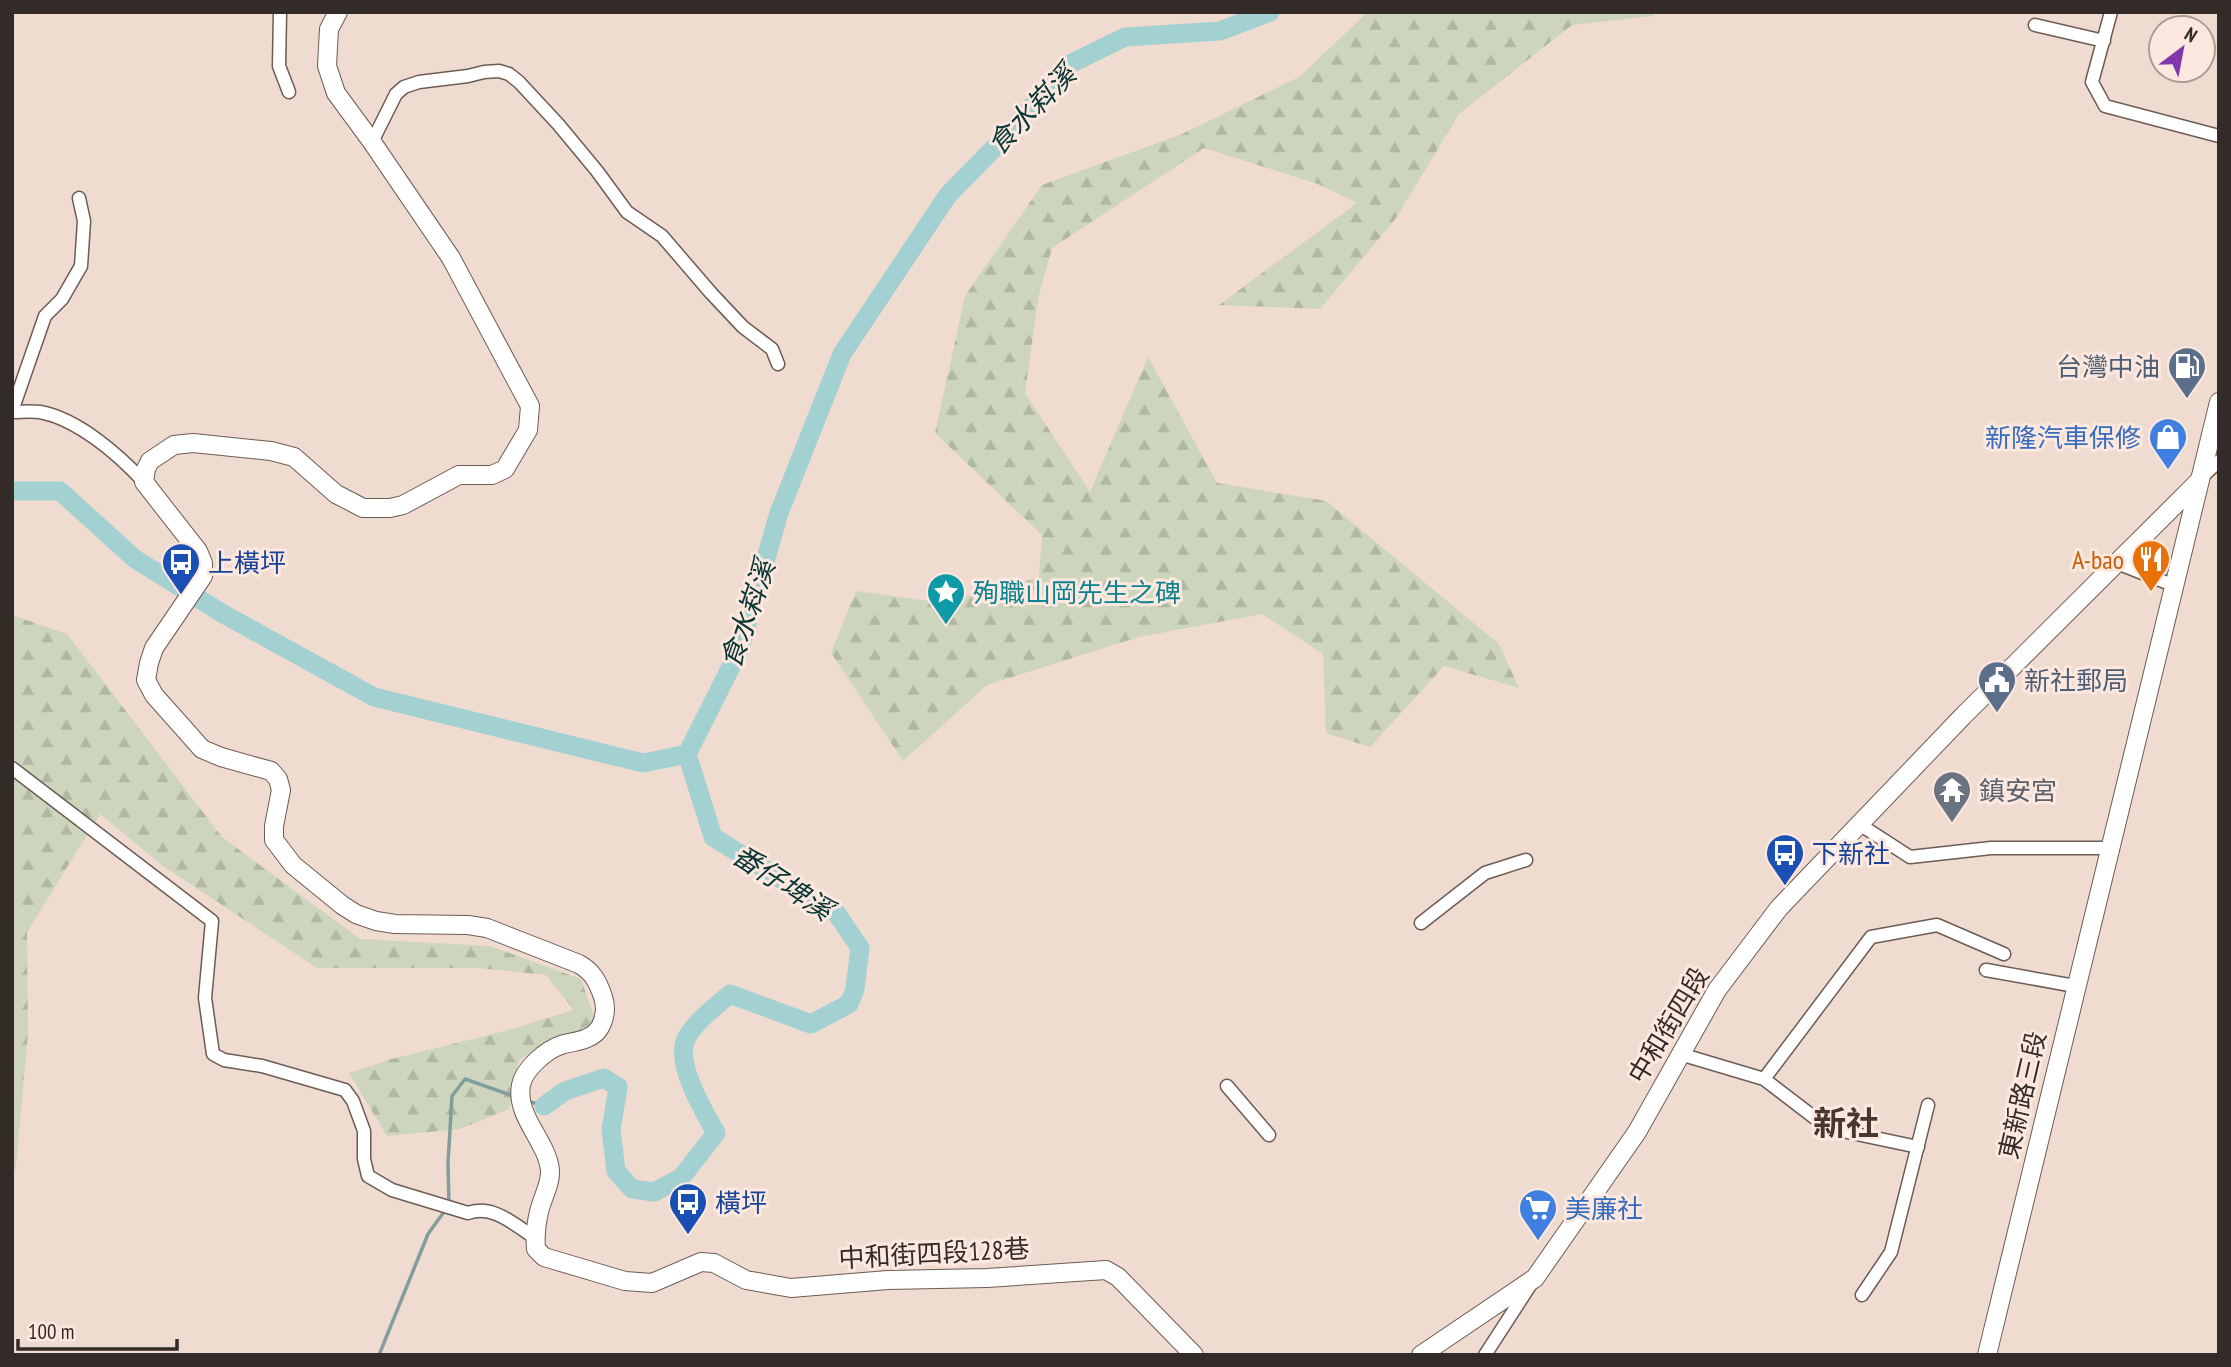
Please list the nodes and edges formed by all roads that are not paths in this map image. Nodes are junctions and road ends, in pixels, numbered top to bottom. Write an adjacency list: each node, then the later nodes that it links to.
1 (280, 12): 6 (street)
2 (338, 12): 8 (street)
3 (2111, 12): 5 (street)
4 (2035, 25): 5 (street)
5 (2104, 41): 7 (street)
6 (289, 92)
7 (2219, 136)
8 (372, 142): 10 (street); 15 (street)
9 (79, 198): 12 (street)
10 (778, 364)
11 (2219, 402): 14 (street, 東新路三段)
12 (12, 411): 15 (street)
13 (2219, 461): 14 (street)
14 (2200, 480): 16 (street, 中和街四段); 17 (street, 東新路三段)
15 (144, 482): 32 (street)
16 (2117, 562): 17 (street); 19 (street, 中和街四段)
17 (2175, 586): 20 (street, 東新路三段)
18 (12, 768): 32 (street)
19 (1859, 824): 20 (street); 26 (street, 中和街四段)
20 (2109, 848): 25 (street, 東新路三段)
21 (1526, 860): 22 (street)
22 (1421, 923)
23 (2004, 954): 27 (street)
24 (1986, 970): 25 (street)
25 (2075, 986): 38 (street, 東新路三段)
26 (1680, 1054): 27 (street); 33 (street, 中和街四段)
27 (1764, 1079): 31 (street)
28 (1227, 1086): 30 (street)
29 (1928, 1105): 31 (street)
30 (1269, 1135)
31 (1918, 1147): 34 (street)
32 (536, 1238): 35 (street, 中和街四段128巷)
33 (1535, 1278): 36 (street, 中和街四段); 37 (street)
34 (1862, 1295)
35 (1194, 1355)
36 (1421, 1355)
37 (1485, 1355)
38 (1987, 1355)

